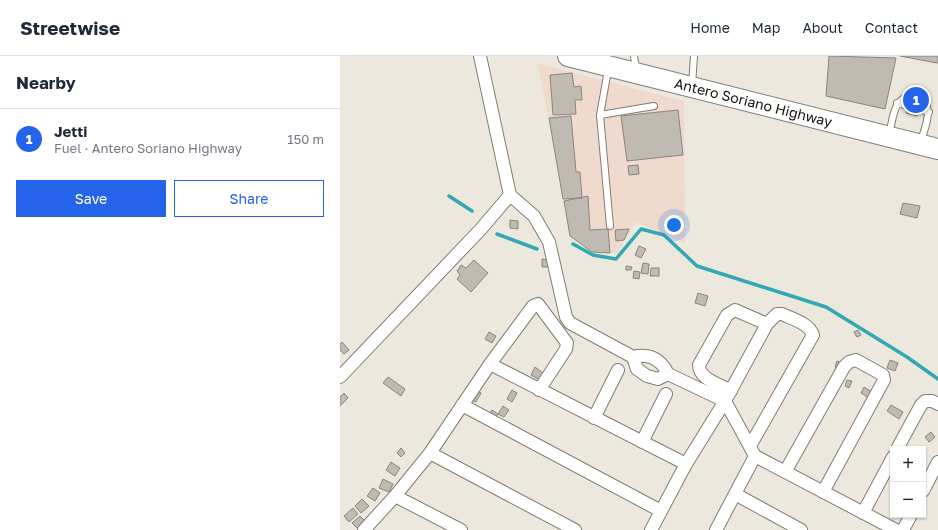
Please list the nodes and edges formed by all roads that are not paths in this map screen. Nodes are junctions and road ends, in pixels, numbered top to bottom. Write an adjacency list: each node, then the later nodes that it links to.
1 (480, 56): 15 (street)
2 (568, 56): 5 (main road, Antero Soriano Highway)
3 (694, 56): 6 (lane)
4 (635, 64): 5 (main road, Antero Soriano Highway); 6 (main road, Antero Soriano Highway)
5 (608, 66): 12 (lane)
6 (692, 86): 13 (main road, Antero Soriano Highway)
7 (912, 95): 9 (lane)
8 (923, 99): 11 (lane)
9 (898, 103): 11 (lane); 13 (lane)
10 (654, 106): 12 (lane)
11 (928, 112): 14 (lane)
12 (600, 115): 16 (lane)
13 (888, 137): 14 (main road, Antero Soriano Highway)
14 (929, 147)
15 (510, 195): 18 (street); 22 (street)
16 (610, 226)
17 (767, 324): 25 (street); 25 (street); 31 (street)
18 (633, 357): 21 (street); 21 (street)
19 (490, 364): 23 (street); 23 (street); 27 (street)
20 (618, 370): 28 (street)
21 (668, 374): 25 (street)
22 (340, 377)
23 (539, 390): 28 (street)
24 (666, 394): 29 (street)
25 (728, 396): 31 (street); 35 (street)
26 (938, 404): 30 (street)
27 (462, 405): 32 (street); 41 (street)
28 (594, 418): 29 (street)
29 (642, 442): 35 (street)
30 (900, 446)
31 (752, 451): 36 (street); 39 (street)
32 (430, 453): 40 (street); 46 (street)
33 (938, 462): 37 (street)
34 (890, 463): 42 (street)
35 (686, 464): 41 (street)
36 (785, 472): 38 (street); 38 (street)
37 (926, 485)
38 (823, 492): 42 (street)
39 (735, 494): 48 (street); 49 (street)
40 (395, 496): 44 (street); 45 (street)
41 (661, 511): 47 (street)
42 (863, 513): 50 (street)
43 (909, 518): 51 (street)
44 (364, 530)
45 (461, 530)
46 (575, 530)
47 (651, 530)
48 (716, 530)
49 (801, 530)
50 (896, 530)
51 (903, 530)

